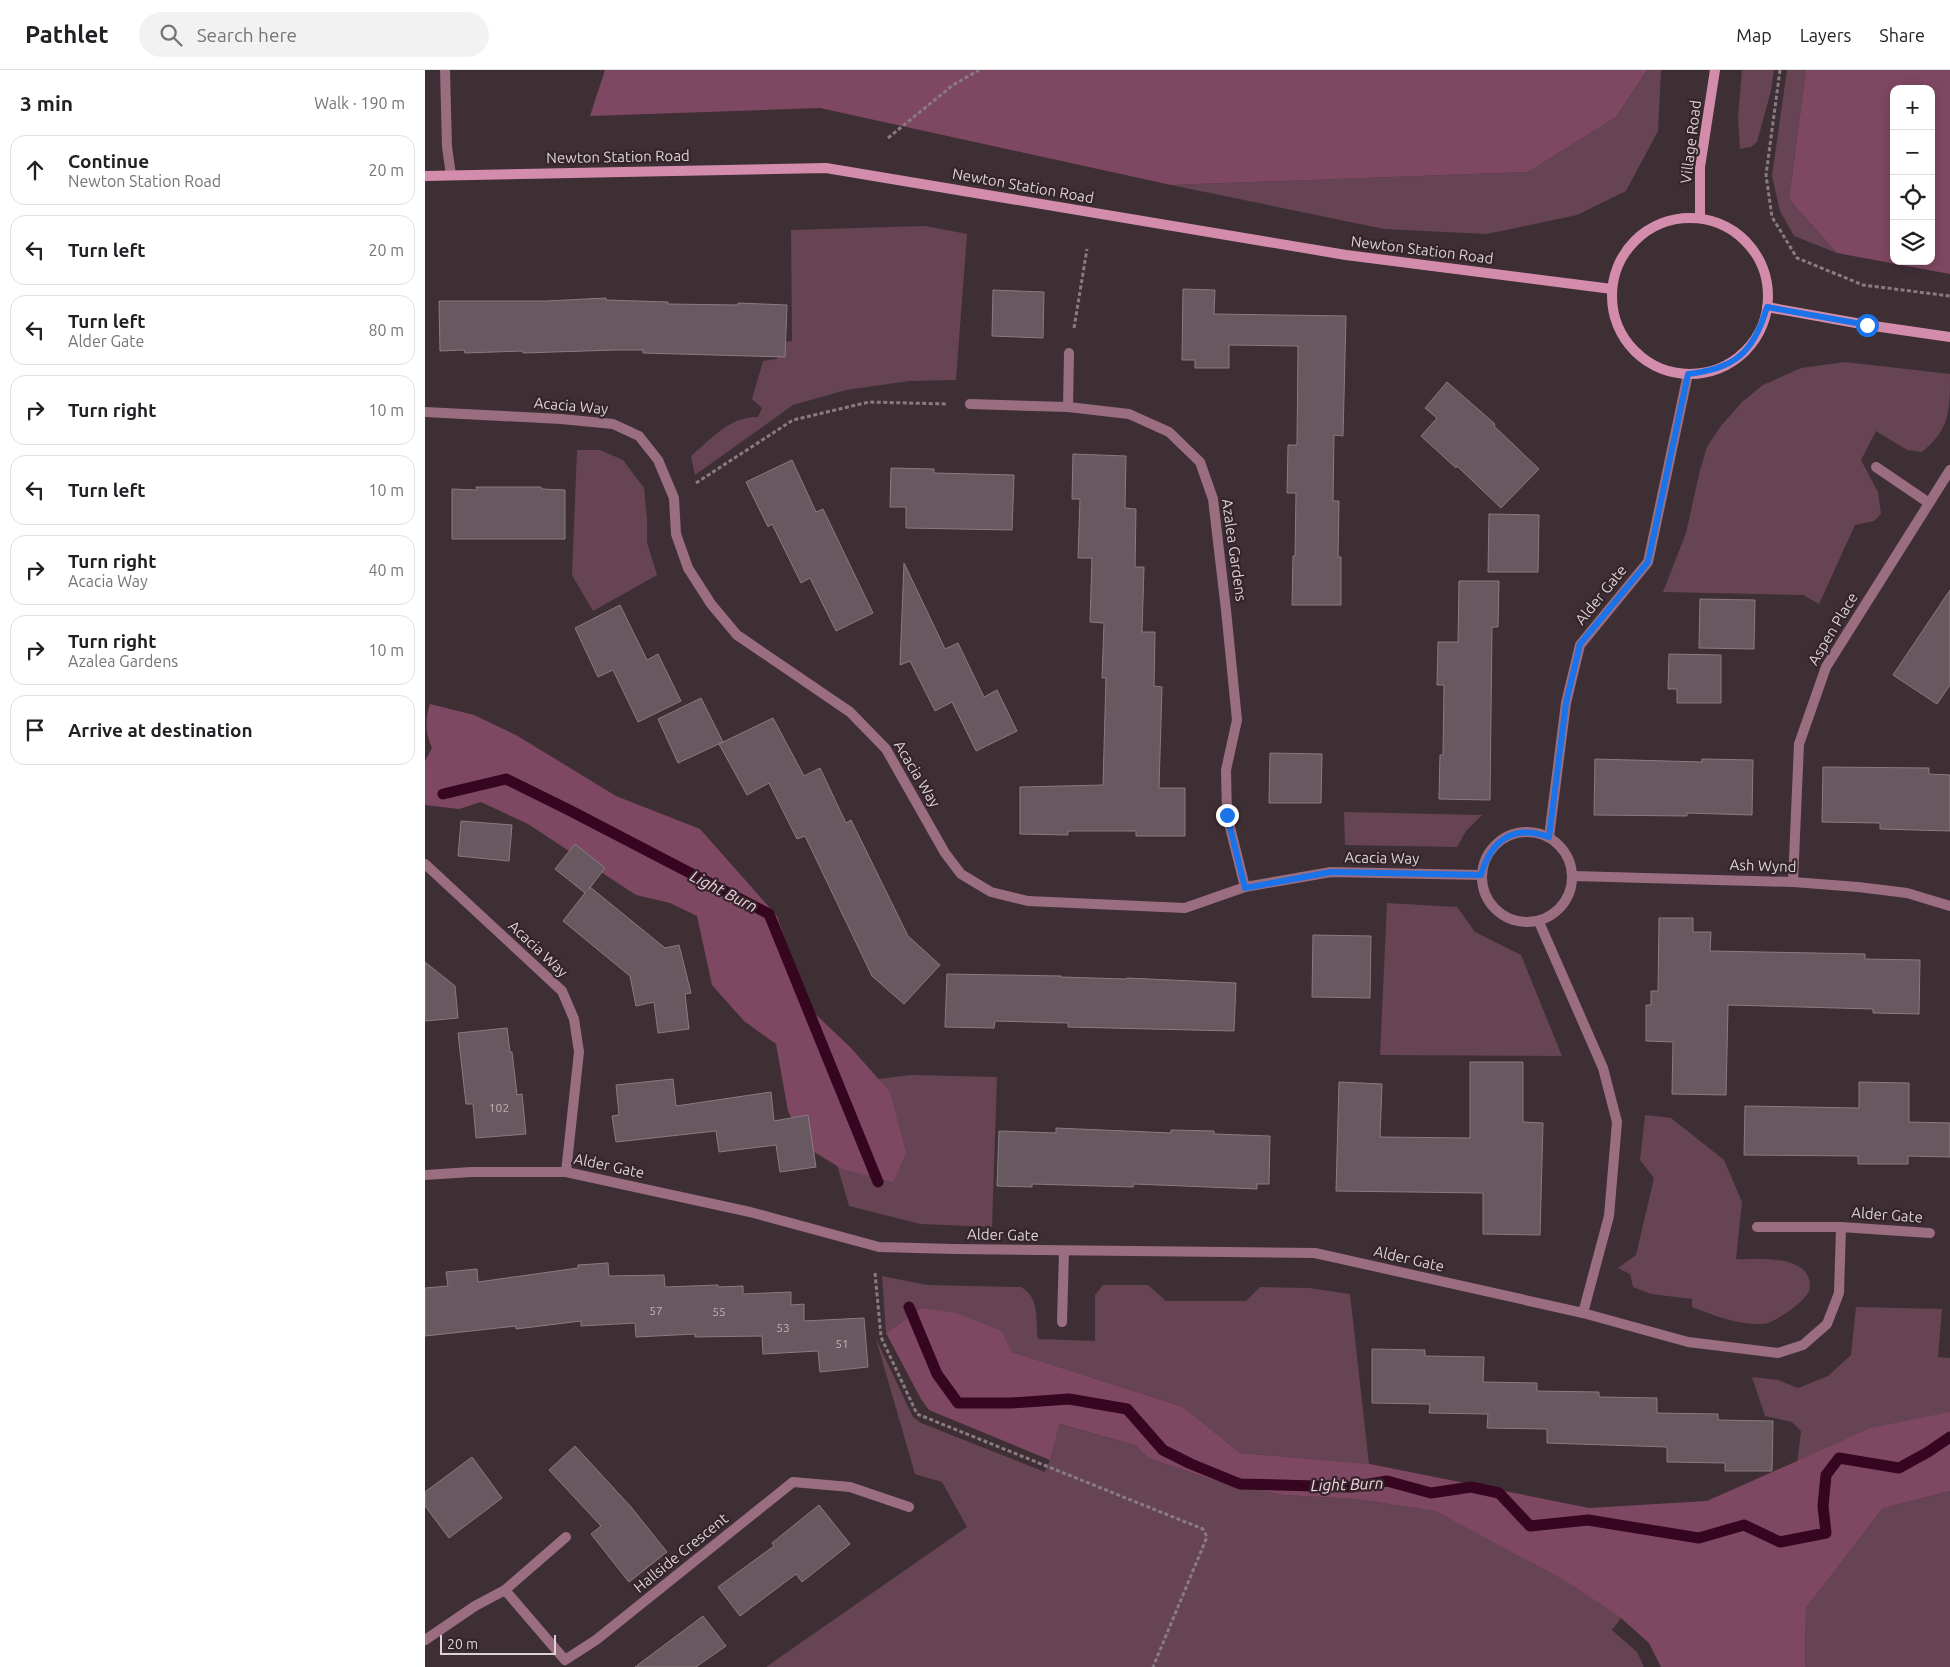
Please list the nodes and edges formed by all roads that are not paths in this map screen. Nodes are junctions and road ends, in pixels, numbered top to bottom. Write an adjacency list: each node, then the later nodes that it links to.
1 (445, 70): 3 (street)
2 (1715, 70): 5 (street, Village Road)
3 (451, 175): 4 (street, Newton Station Road); 6 (street, Newton Station Road)
4 (425, 176)
5 (1700, 218): 6 (street); 7 (street)
6 (1611, 289): 10 (street)
7 (1767, 307): 8 (street); 10 (street)
8 (1950, 337)
9 (1069, 353): 12 (street)
10 (1688, 374): 17 (street, Alder Gate)
11 (970, 404): 12 (street, Azalea Gardens)
12 (1068, 407): 22 (street, Azalea Gardens)
13 (425, 412): 22 (street, Acacia Way)
14 (1876, 467): 16 (street)
15 (1950, 470): 16 (street, Aspen Place)
16 (1929, 503): 21 (street, Aspen Place)
17 (1549, 837): 19 (street); 20 (street)
18 (425, 864): 25 (street, Acacia Way)
19 (1481, 875): 22 (street, Acacia Way); 24 (street)
20 (1573, 876): 21 (street, Ash Wynd); 24 (street)
21 (1793, 882): 23 (street, Ash Wynd)
22 (1245, 888)
23 (1950, 906)
24 (1539, 922): 31 (street)
25 (566, 1172): 26 (street, Alder Gate); 30 (street, Alder Gate)
26 (425, 1175)
27 (1757, 1227): 28 (street, Alder Gate)
28 (1841, 1227): 29 (street, Alder Gate); 31 (street, Alder Gate)
29 (1930, 1233)
30 (1064, 1251): 31 (street, Alder Gate); 32 (street)
31 (1583, 1313)
32 (1062, 1322)
33 (909, 1507): 35 (street, Hallside Crescent)
34 (566, 1538): 35 (street)
35 (505, 1590): 36 (street)
36 (425, 1640)

